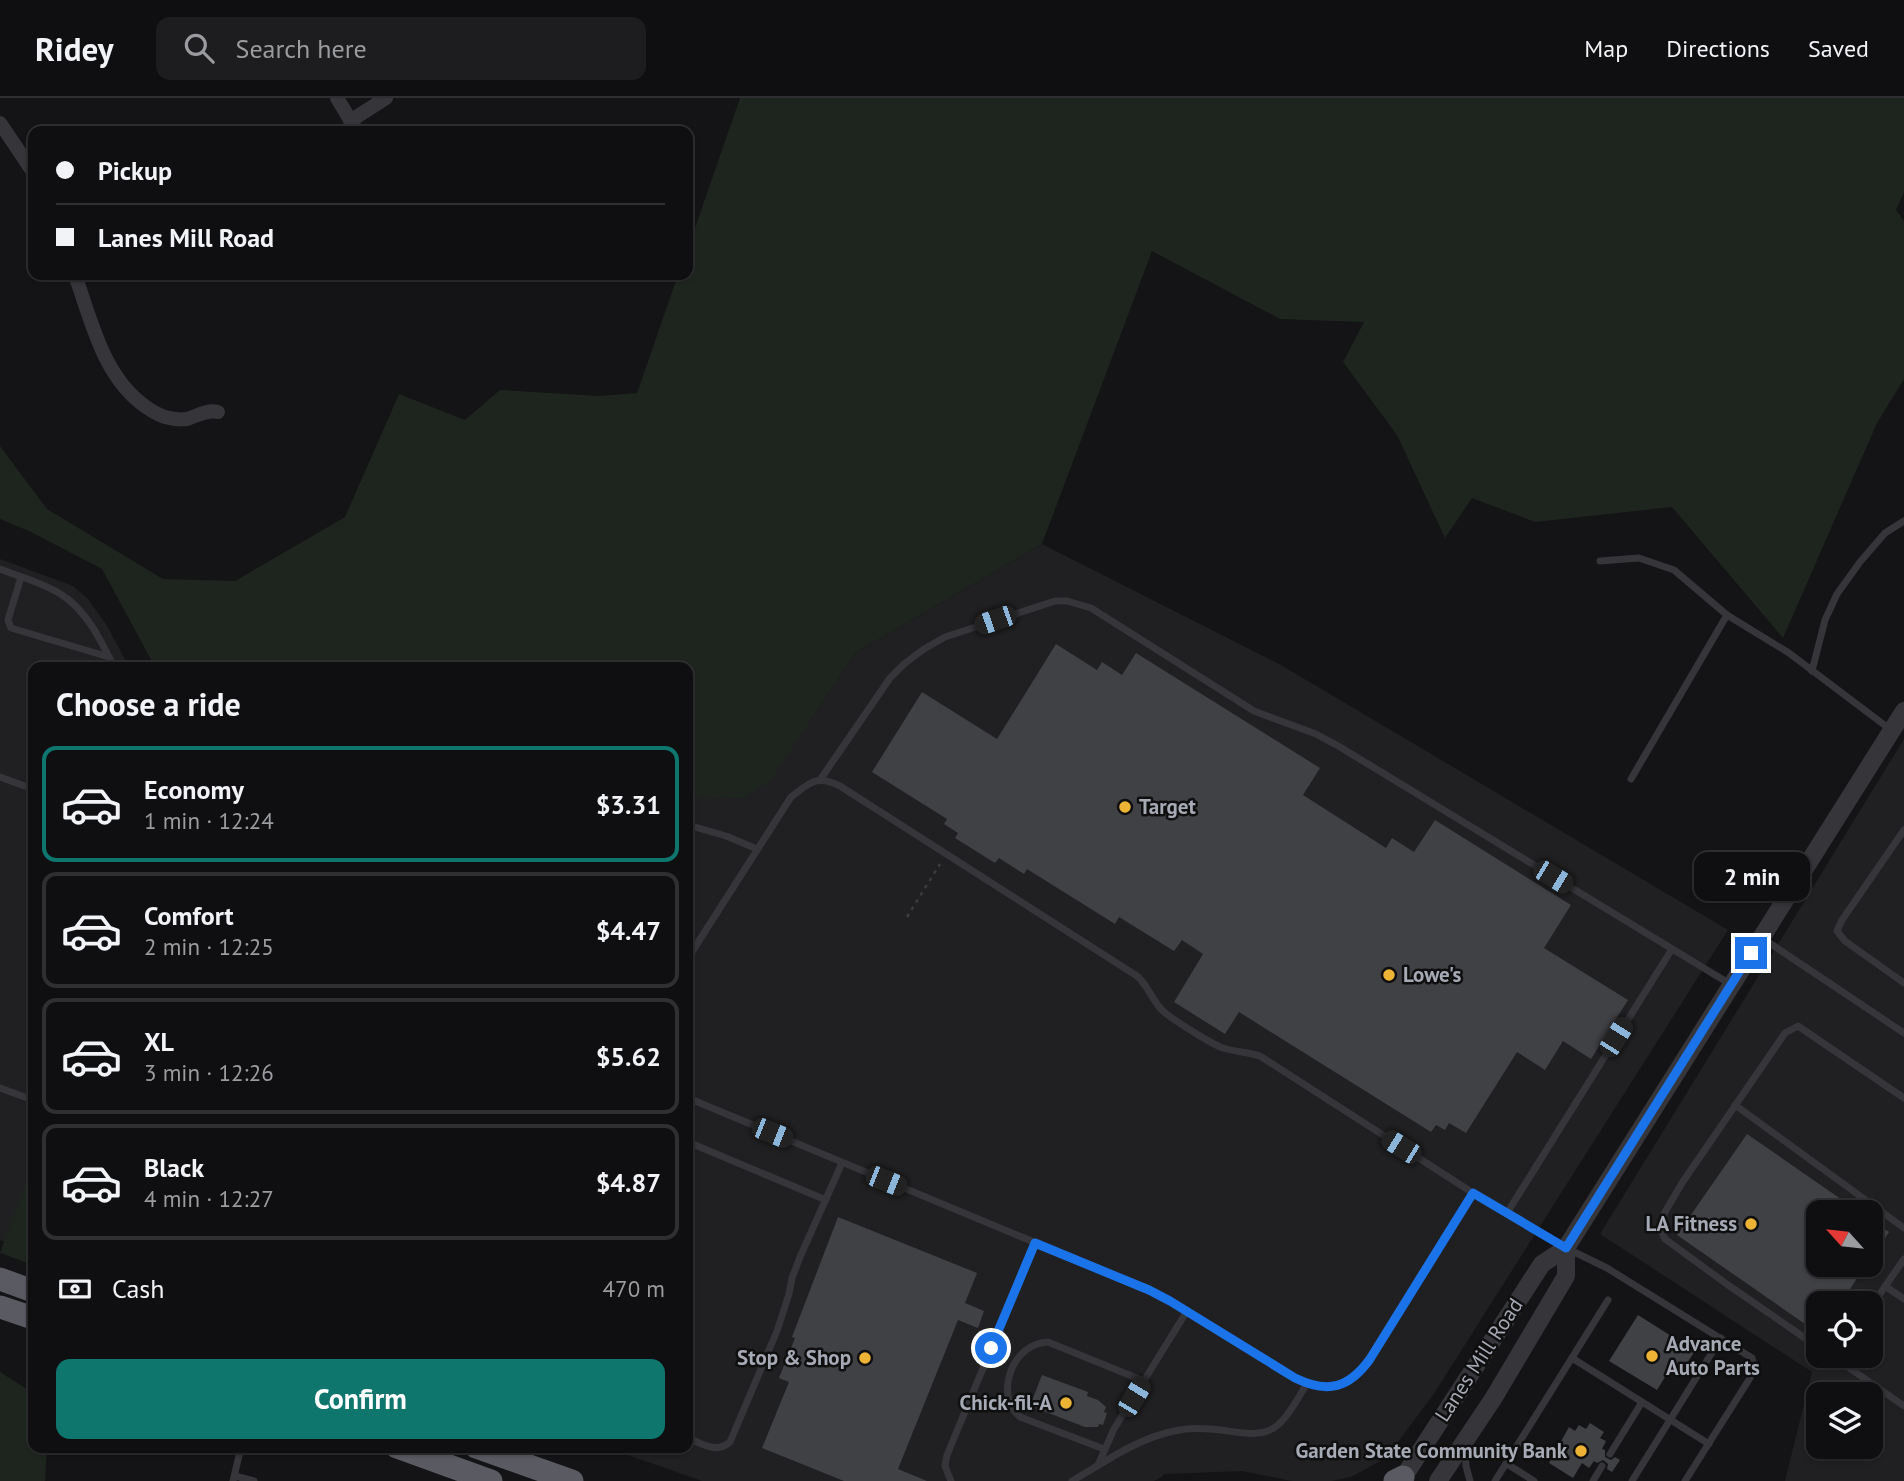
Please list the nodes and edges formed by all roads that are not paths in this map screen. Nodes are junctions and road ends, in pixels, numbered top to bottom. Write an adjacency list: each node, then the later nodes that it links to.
1 (337, 98): 4 (street)
2 (386, 98): 4 (street)
3 (1, 126): 5 (street)
4 (354, 126)
5 (28, 165)
6 (77, 280): 7 (street)
7 (218, 412)
8 (1904, 521): 15 (lane)
9 (1600, 561): 12 (lane)
10 (0, 569): 11 (lane)
11 (21, 577): 13 (lane); 13 (lane)
12 (1727, 615): 15 (lane); 19 (lane)
13 (109, 657): 14 (lane)
14 (112, 662)
15 (1812, 671): 17 (lane)
16 (1904, 711): 17 (street, Lanes Mill Road)
17 (1892, 731): 25 (street, Lanes Mill Road)
18 (0, 777): 21 (lane)
19 (1631, 779)
20 (820, 780): 24 (lane); 26 (lane); 39 (lane)
21 (28, 787)
22 (693, 826): 24 (lane)
23 (1904, 830): 28 (lane)
24 (757, 849): 27 (lane)
25 (1761, 937): 29 (street, Lanes Mill Road); 30 (lane)
26 (1671, 949): 29 (lane); 41 (lane)
27 (693, 950)
28 (1904, 983)
29 (1731, 985): 44 (street, Lanes Mill Road)
30 (1904, 1033)
31 (1904, 1087): 33 (lane)
32 (0, 1088): 34 (lane)
33 (1901, 1096): 36 (lane)
34 (28, 1098)
35 (693, 1100): 38 (lane)
36 (1735, 1105): 42 (lane); 56 (lane)
37 (693, 1144): 40 (lane)
38 (842, 1163): 40 (lane); 43 (lane)
39 (1473, 1193): 41 (lane); 60 (lane)
40 (826, 1200): 64 (lane)
41 (1507, 1213): 44 (lane)
42 (1904, 1228)
43 (1035, 1243): 53 (lane); 80 (lane)
44 (1566, 1248): 55 (lane); 65 (street, Lanes Mill Road); 76 (street, Lanes Mill Road)
45 (1904, 1259): 47 (lane)
46 (0, 1279): 48 (highway)
47 (1885, 1286): 49 (lane); 50 (lane)
48 (28, 1289)
49 (1882, 1291)
50 (1904, 1299)
51 (1608, 1300): 57 (lane)
52 (0, 1307): 54 (highway)
53 (1187, 1311): 59 (lane); 60 (lane)
54 (28, 1316)
55 (1721, 1338): 63 (lane); 66 (lane)
56 (1806, 1339)
57 (1572, 1358): 61 (lane); 72 (lane)
58 (1850, 1368): 62 (lane)
59 (1144, 1381): 67 (lane); 67 (lane)
60 (1307, 1384): 73 (lane)
61 (1642, 1402): 63 (lane); 71 (lane)
62 (1904, 1406)
63 (1671, 1419): 66 (lane); 87 (lane)
64 (693, 1440)
65 (1465, 1442): 82 (street, Lanes Mill Road); 83 (lane)
66 (1709, 1444): 88 (lane)
67 (1104, 1449): 73 (lane)
68 (240, 1453): 75 (lane)
69 (414, 1453): 78 (highway)
70 (493, 1453): 79 (highway)
71 (1610, 1454)
72 (1507, 1464): 84 (lane); 85 (lane)
73 (1098, 1466): 81 (lane)
74 (1602, 1466): 86 (lane)
75 (234, 1478): 77 (lane)
76 (1399, 1480)
77 (254, 1481)
78 (491, 1481)
79 (572, 1481)
80 (951, 1481)
81 (1072, 1481)
82 (1438, 1481)
83 (1470, 1481)
84 (1495, 1481)
85 (1534, 1481)
86 (1593, 1481)
87 (1632, 1481)
88 (1685, 1481)

